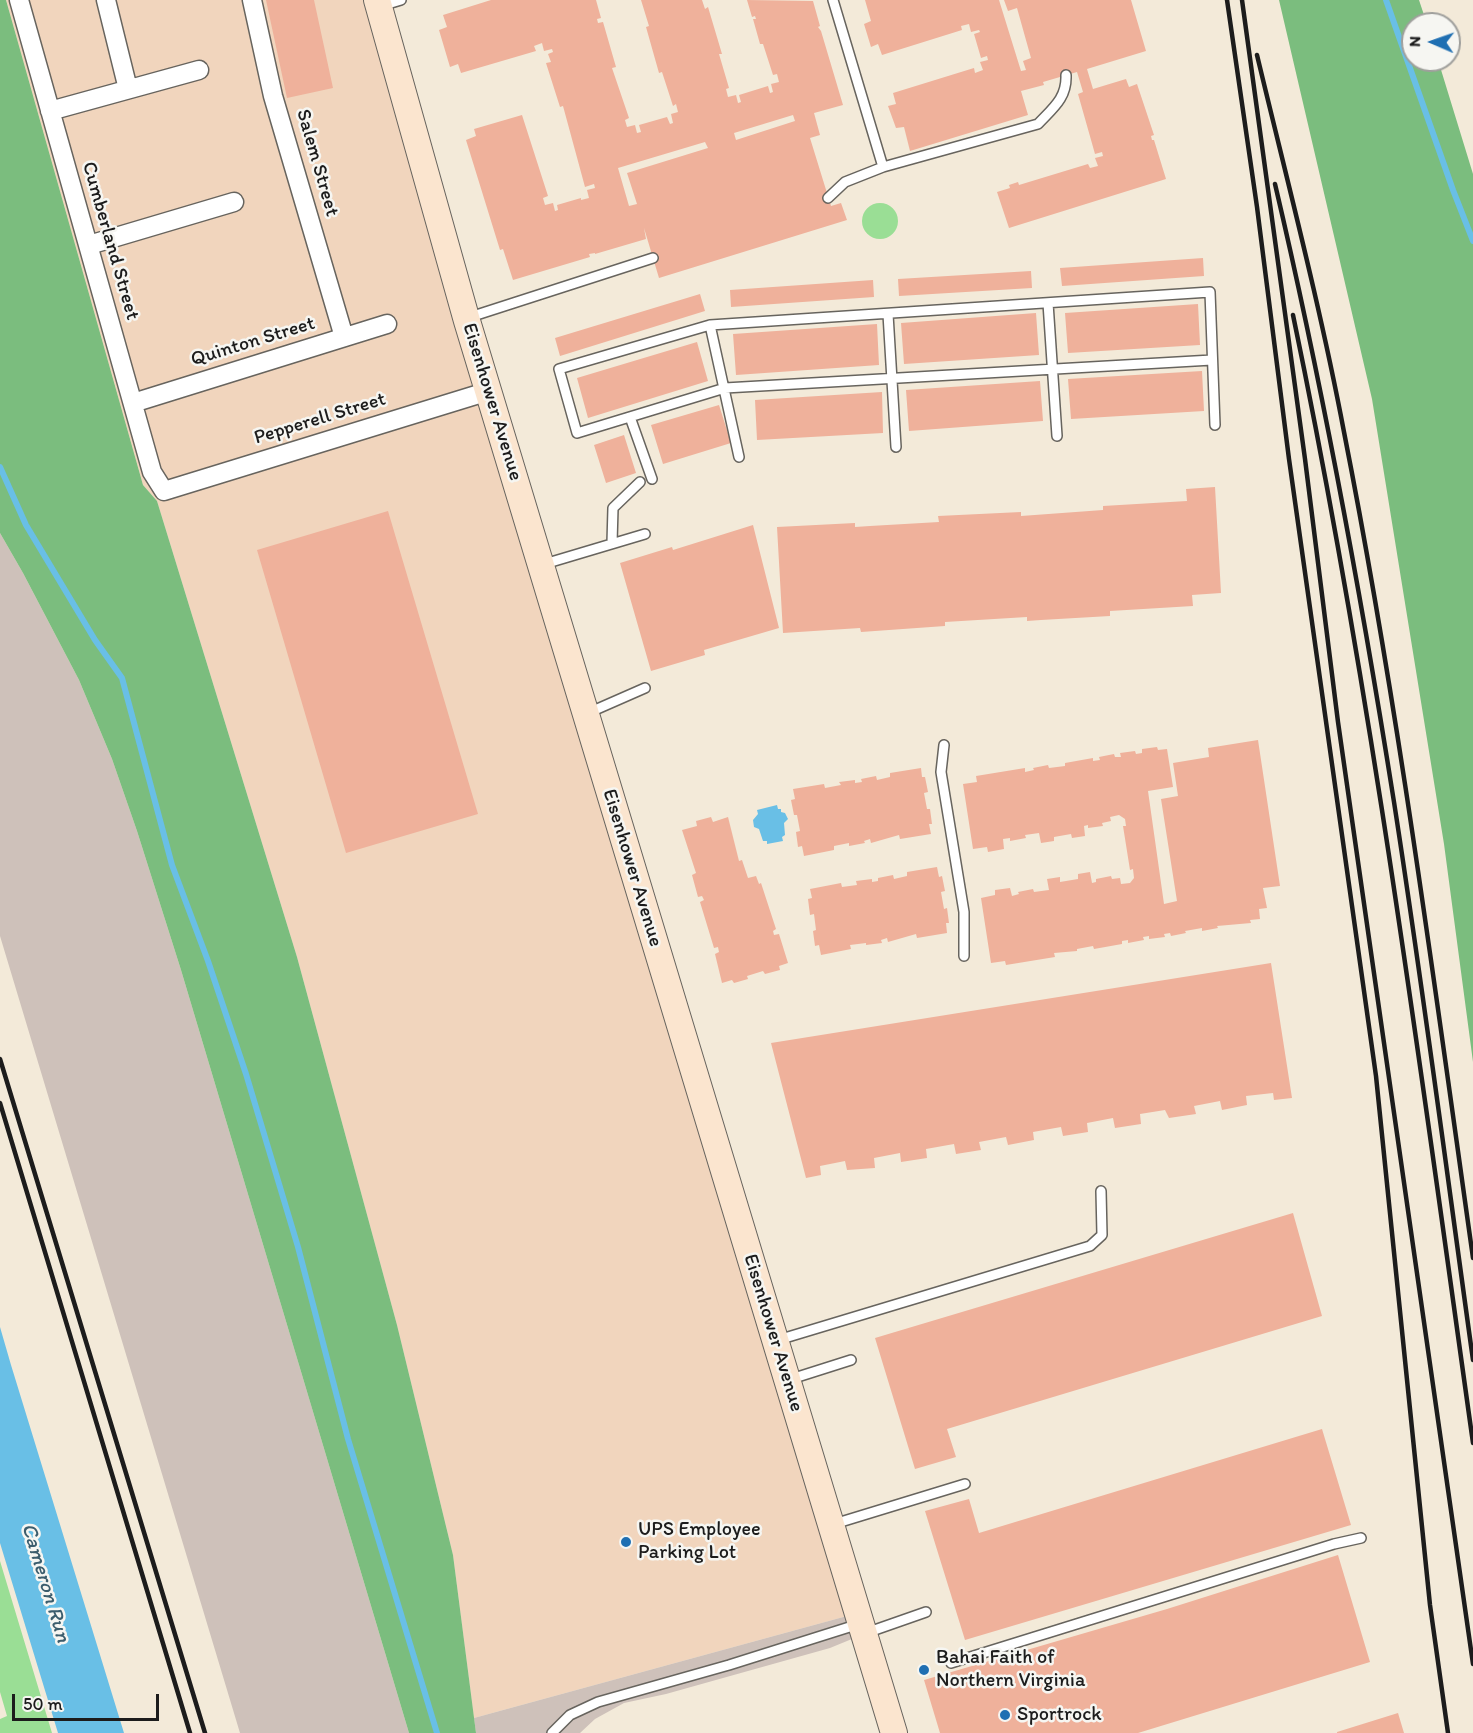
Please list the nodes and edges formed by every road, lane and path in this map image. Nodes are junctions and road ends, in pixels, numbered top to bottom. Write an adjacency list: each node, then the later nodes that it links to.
1 (19, 0): 9 (street, Cumberland Street)
2 (106, 0): 8 (street)
3 (252, 0): 20 (street, Salem Street)
4 (833, 0): 10 (lane)
5 (386, 2): 17 (main road, Eisenhower Avenue)
6 (199, 69): 8 (street)
7 (1066, 75): 10 (lane)
8 (128, 89): 9 (street)
9 (50, 111): 13 (street, Cumberland Street)
10 (883, 167): 11 (lane)
11 (828, 198)
12 (234, 202): 13 (street)
13 (89, 245): 26 (street, Cumberland Street)
14 (653, 258): 17 (lane)
15 (1048, 303): 16 (lane); 21 (lane); 22 (lane)
16 (888, 314): 19 (lane); 23 (lane)
17 (466, 319): 25 (main road, Eisenhower Avenue)
18 (387, 324): 20 (street, Quinton Street)
19 (711, 325): 24 (lane); 27 (lane)
20 (344, 337): 26 (street, Quinton Street)
21 (1212, 360): 22 (lane); 28 (lane)
22 (1052, 369): 23 (lane); 29 (lane)
23 (892, 378): 24 (lane); 30 (lane)
24 (725, 388): 27 (lane); 31 (lane)
25 (489, 391): 34 (street, Pepperell Street); 37 (main road, Eisenhower Avenue)
26 (132, 403): 34 (street, Cumberland Street)
27 (630, 417): 32 (lane)
28 (1215, 425)
29 (1057, 436)
30 (896, 447)
31 (740, 457)
32 (652, 479)
33 (640, 482): 36 (lane)
34 (164, 491)
35 (645, 534): 36 (lane)
36 (612, 543): 37 (lane)
37 (541, 565): 39 (main road, Eisenhower Avenue)
38 (645, 688): 39 (lane)
39 (586, 713): 43 (main road, Eisenhower Avenue)
40 (944, 745): 41 (lane)
41 (964, 956)
42 (1101, 1191): 43 (lane)
43 (776, 1341): 45 (main road, Eisenhower Avenue)
44 (851, 1360): 45 (lane)
45 (788, 1381): 47 (main road, Eisenhower Avenue)
46 (965, 1484): 47 (lane)
47 (832, 1525): 50 (main road, Eisenhower Avenue)
48 (1360, 1538): 51 (lane)
49 (926, 1612): 50 (lane)
50 (863, 1629): 52 (lane); 53 (main road, Eisenhower Avenue)
51 (951, 1663)
52 (552, 1733)
53 (894, 1733)

